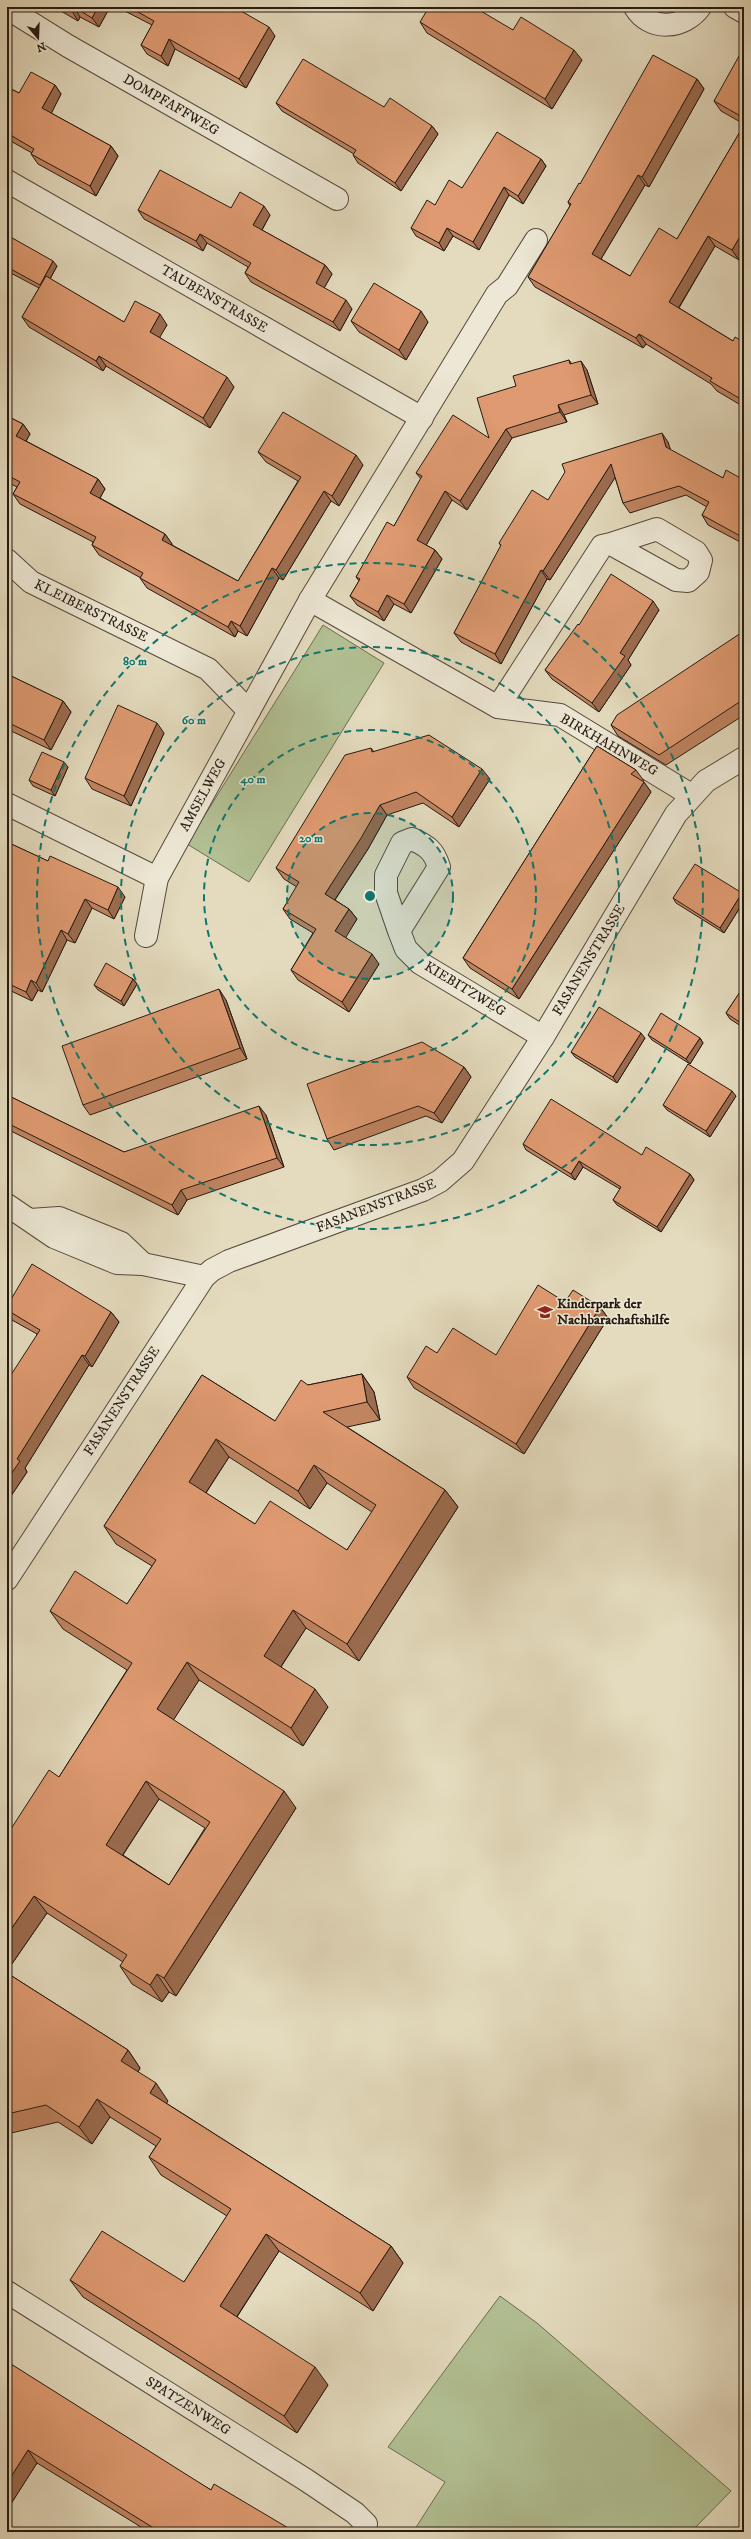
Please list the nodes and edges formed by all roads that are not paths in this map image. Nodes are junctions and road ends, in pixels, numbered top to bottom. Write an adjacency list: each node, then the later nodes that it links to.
1 (636, 7): 2 (street)
2 (700, 7)
3 (735, 7): 5 (street)
4 (7, 8): 7 (street, DOMPFAFFWEG)
5 (744, 12)
6 (7, 181): 9 (street, TAUBENSTRASSE)
7 (337, 199)
8 (536, 240): 9 (street)
9 (422, 418): 12 (street)
10 (611, 544): 13 (street)
11 (7, 560): 14 (street, KLEIBERSTRASSE)
12 (310, 600): 13 (street, BIRKHAHNWEG); 14 (street)
13 (498, 707): 16 (street, BIRKHAHNWEG)
14 (249, 711): 18 (street, AMSELWEG)
15 (744, 758): 16 (street, FASANENSTRASSE)
16 (691, 795): 21 (street, FASANENSTRASSE)
17 (7, 804): 18 (street)
18 (157, 878): 20 (street, AMSELWEG)
19 (399, 931): 21 (street, KIEBITZWEG)
20 (146, 936)
21 (543, 1036): 23 (street, FASANENSTRASSE)
22 (7, 1205): 23 (street)
23 (204, 1277): 24 (street, FASANENSTRASSE)
24 (7, 1579)
25 (7, 2292): 26 (street, SPATZENWEG)
26 (366, 2524)

